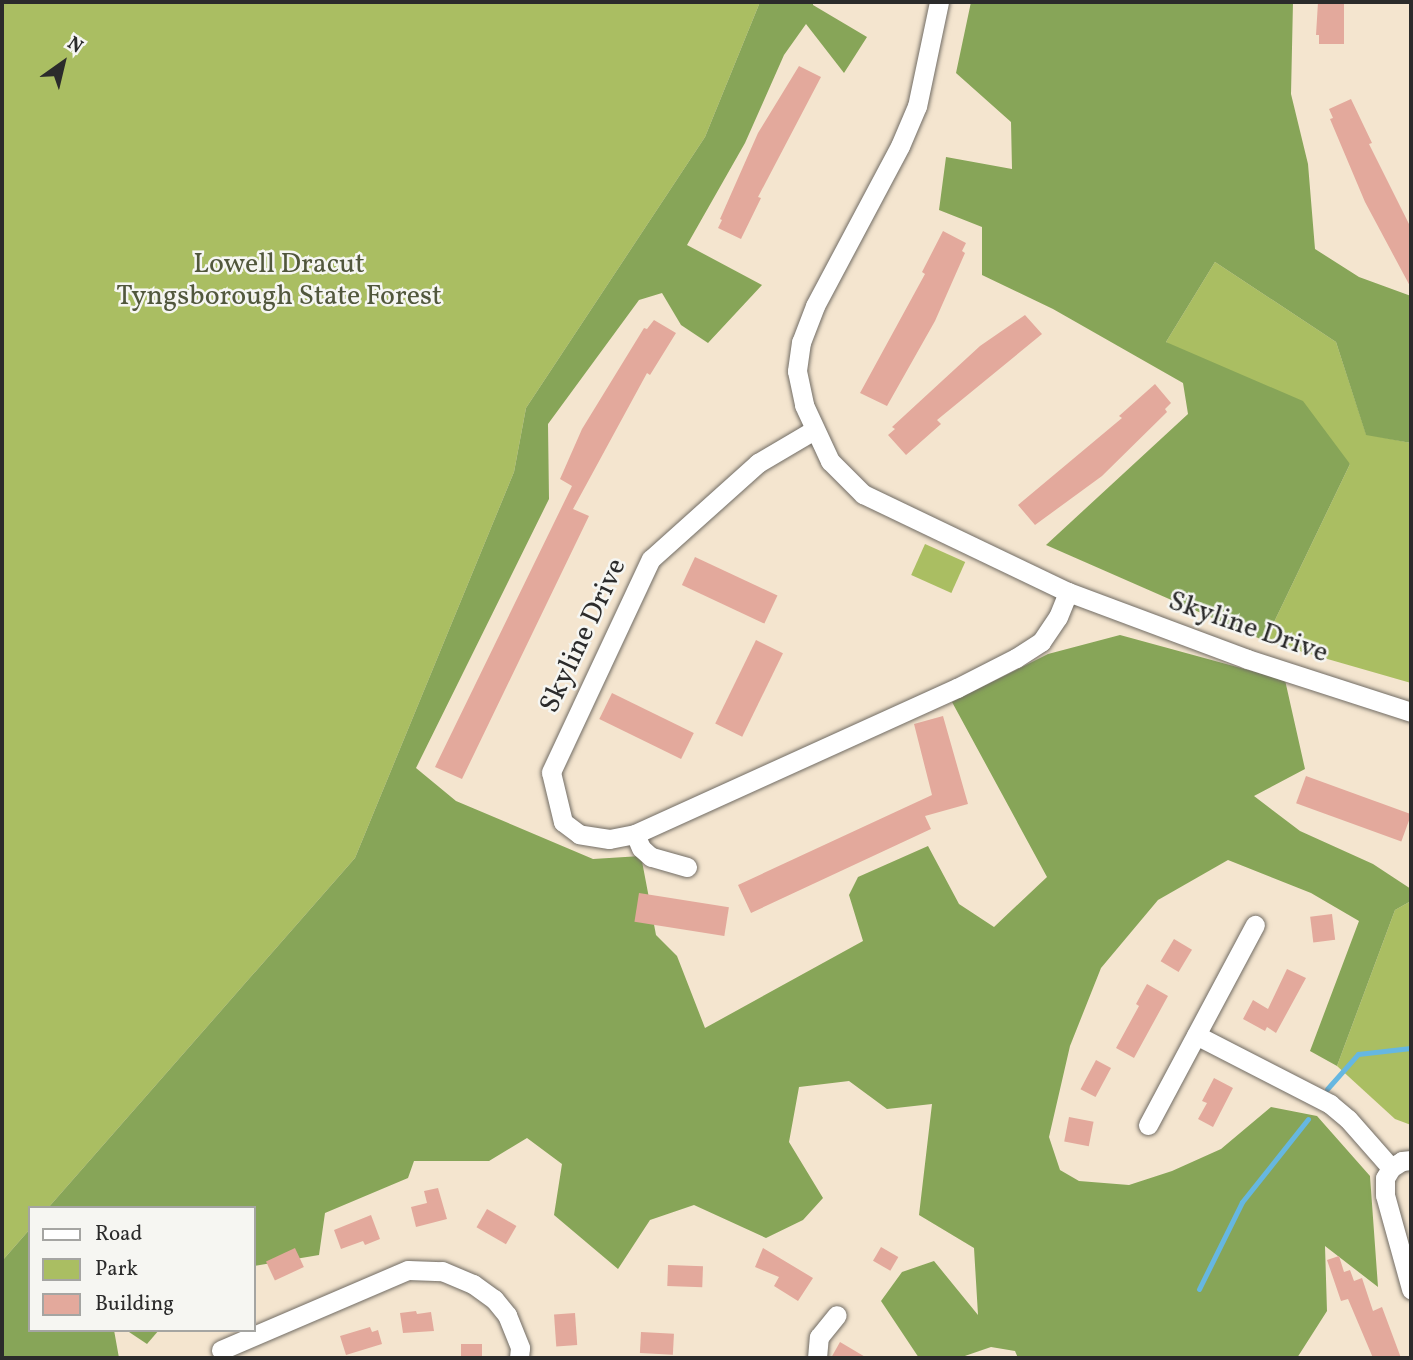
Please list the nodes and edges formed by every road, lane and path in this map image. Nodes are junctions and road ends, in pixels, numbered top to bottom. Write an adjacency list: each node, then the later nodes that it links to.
1 (939, 2): 2 (street, Skyline Drive)
2 (814, 430): 3 (street, Skyline Drive); 5 (street, Skyline Drive)
3 (1068, 592): 4 (street, Skyline Drive); 5 (street, Skyline Drive)
4 (1411, 712)
5 (635, 834): 6 (street)
6 (687, 867)
7 (1255, 925): 8 (street)
8 (1196, 1035): 9 (street); 11 (street)
9 (1148, 1125)
10 (1411, 1160): 11 (street)
11 (1391, 1168): 12 (street)
12 (1411, 1289)
13 (837, 1315): 16 (street)
14 (221, 1350): 15 (street)
15 (520, 1358)
16 (817, 1358)

